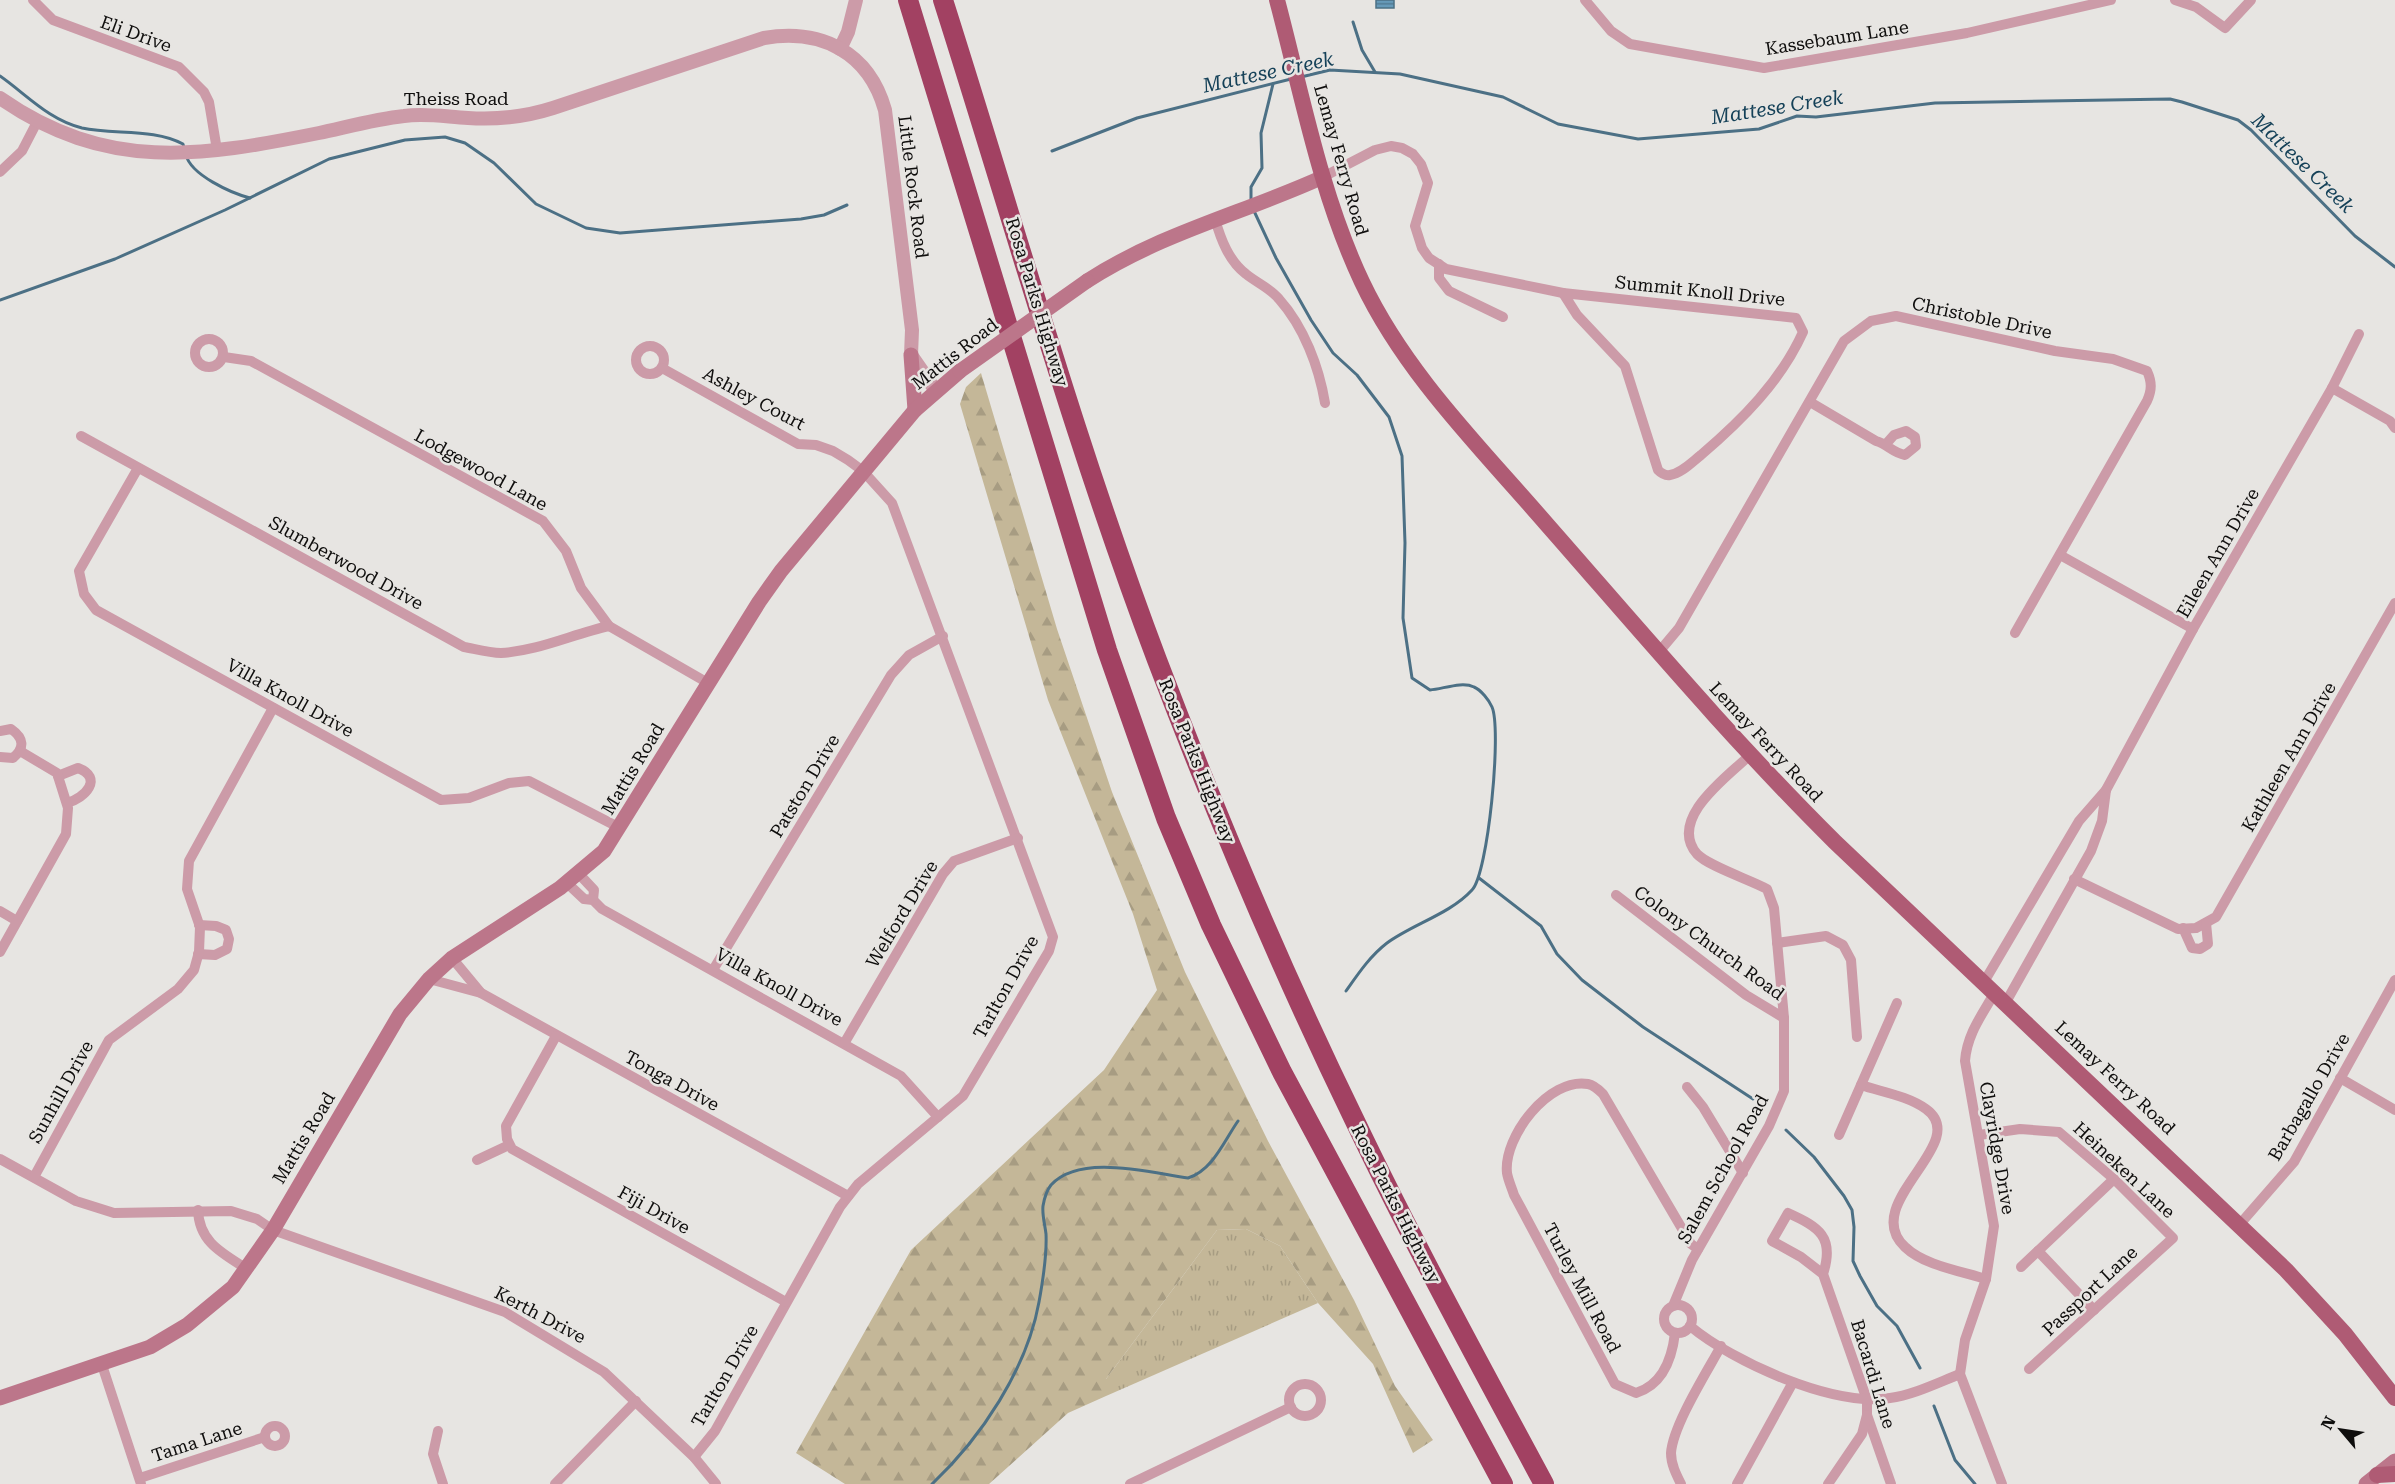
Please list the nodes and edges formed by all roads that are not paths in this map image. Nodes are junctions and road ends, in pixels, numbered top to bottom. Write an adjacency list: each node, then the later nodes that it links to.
1 (33, 0): 13 (street, Eli Drive)
2 (855, 0): 10 (street)
3 (908, 0): 125 (highway, Rosa Parks Highway)
4 (943, 0): 126 (highway, Rosa Parks Highway)
5 (1277, 0): 15 (main road, Lemay Ferry Road)
6 (1585, 0): 7 (street, Kassebaum Lane)
7 (2111, 0)
8 (2175, 0): 9 (street)
9 (2251, 0)
10 (840, 50): 13 (street, Theiss Road); 21 (street, Little Rock Road)
11 (0, 98): 12 (street, Theiss Road)
12 (37, 122): 13 (street, Theiss Road); 14 (street)
13 (217, 150)
14 (0, 172)
15 (1323, 177): 16 (main road, Mattis Road); 17 (street); 40 (main road, Lemay Ferry Road)
16 (1215, 219): 25 (main road, Mattis Road, bridge); 27 (street)
17 (1439, 264): 18 (street, Summit Knoll Drive); 19 (street)
18 (1563, 293): 18 (street, Summit Knoll Drive)
19 (1503, 317)
20 (2359, 334): 24 (street, Eileen Ann Drive)
21 (911, 355): 25 (street); 28 (main road)
22 (224, 357): 36 (street, Lodgewood Lane)
23 (662, 368): 33 (street, Ashley Court)
24 (2332, 388): 29 (street); 37 (street, Eileen Ann Drive)
25 (936, 390): 28 (main road, Mattis Road)
26 (1810, 402): 31 (street); 34 (street, Christoble Drive); 40 (street, Christoble Drive)
27 (1325, 403)
28 (915, 410): 33 (main road, Mattis Road)
29 (2395, 428)
30 (81, 436): 32 (street, Slumberwood Drive)
31 (1886, 444)
32 (138, 468): 36 (street, Slumberwood Drive); 42 (street, Villa Knoll Drive)
33 (863, 471): 39 (street, Tarlton Drive); 41 (main road, Mattis Road)
34 (2060, 555): 37 (street); 38 (street, Christoble Drive)
35 (2395, 603): 57 (street, Kathleen Ann Drive)
36 (609, 626): 41 (street, Lodgewood Lane)
37 (2193, 629): 48 (street, Eileen Ann Drive)
38 (2015, 633)
39 (943, 636): 51 (street, Tarlton Drive); 64 (street, Patston Drive)
40 (1658, 653): 45 (main road, Lemay Ferry Road)
41 (708, 683): 50 (main road, Mattis Road)
42 (273, 708): 50 (street, Villa Knoll Drive); 58 (street, Sunhill Drive)
43 (0, 731): 44 (street)
44 (21, 752): 46 (street); 47 (street)
45 (1750, 755): 60 (street, Salem School Road); 67 (main road, Lemay Ferry Road)
46 (0, 757)
47 (58, 776): 49 (street); 49 (street)
48 (2106, 790): 53 (street, Eileen Ann Drive); 67 (street, Eileen Ann Drive)
49 (68, 803): 56 (street)
50 (620, 828): 52 (main road, Mattis Road)
51 (1018, 838): 73 (street, Welford Drive); 78 (street, Tarlton Drive)
52 (573, 879): 63 (main road, Mattis Road); 64 (street, Villa Knoll Drive)
53 (2074, 879): 59 (street); 67 (street, Eileen Ann Drive)
54 (1616, 895): 70 (street, Colony Church Road)
55 (0, 911): 56 (street)
56 (17, 921): 61 (street)
57 (2206, 923): 59 (street); 59 (street, Kathleen Ann Drive)
58 (200, 925): 62 (street, Sunhill Drive); 62 (street)
59 (2183, 928)
60 (1777, 943): 70 (street, Salem School Road); 72 (street)
61 (0, 952)
62 (198, 954): 85 (street, Sunhill Drive)
63 (452, 958): 65 (main road, Mattis Road); 68 (street, Tonga Drive)
64 (713, 970): 73 (street, Villa Knoll Drive)
65 (429, 979): 68 (street, Tonga Drive); 90 (main road, Mattis Road)
66 (2395, 980): 74 (street, Barbagallo Drive)
67 (1995, 992): 80 (street, Clayridge Drive); 89 (main road, Lemay Ferry Road)
68 (481, 993): 71 (street, Tonga Drive)
69 (1897, 1003): 75 (street)
70 (1784, 1018): 84 (street, Salem School Road)
71 (556, 1036): 81 (street); 87 (street, Tonga Drive)
72 (1857, 1037)
73 (845, 1042): 78 (street, Villa Knoll Drive)
74 (2340, 1078): 77 (street); 89 (street, Barbagallo Drive)
75 (1861, 1085): 79 (street); 97 (street)
76 (1687, 1087): 84 (street)
77 (2395, 1110)
78 (938, 1117): 87 (street, Tarlton Drive)
79 (1839, 1135)
80 (1979, 1135): 86 (street, Heineken Lane); 97 (street, Clayridge Drive)
81 (509, 1145): 83 (street); 98 (street, Fiji Drive)
82 (0, 1159): 85 (street, Kerth Drive)
83 (477, 1160)
84 (1743, 1173): 92 (street, Salem School Road)
85 (34, 1177): 88 (street, Kerth Drive)
86 (2114, 1179): 91 (street, Heineken Lane); 93 (street)
87 (848, 1196): 98 (street, Tarlton Drive)
88 (198, 1210): 90 (street, Kerth Drive); 95 (street)
89 (2240, 1224): 109 (main road, Lemay Ferry Road)
90 (273, 1230): 95 (main road, Mattis Road); 111 (street, Kerth Drive)
91 (2173, 1238): 100 (street, Passport Lane)
92 (1698, 1249): 99 (street, Salem School Road); 102 (street, Turley Mill Road)
93 (2038, 1251): 94 (street); 100 (street)
94 (2021, 1267)
95 (247, 1269): 104 (main road, Mattis Road)
96 (1823, 1274): 96 (street, Bacardi Lane); 110 (street, Bacardi Lane)
97 (1986, 1279): 106 (street, Clayridge Drive)
98 (786, 1302): 116 (street, Tarlton Drive)
99 (1673, 1306): 101 (street); 102 (street)
100 (2094, 1310): 105 (street, Passport Lane)
101 (1690, 1326): 102 (street); 103 (street)
102 (1675, 1333)
103 (1720, 1346): 107 (street); 127 (street)
104 (102, 1365): 108 (main road, Mattis Road); 120 (street)
105 (2029, 1369)
106 (1959, 1374): 110 (street); 131 (street)
107 (1792, 1384): 110 (street); 128 (street)
108 (0, 1398)
109 (2395, 1398)
110 (1867, 1400): 113 (street, Bacardi Lane)
111 (636, 1401): 116 (street, Kerth Drive); 122 (street)
112 (1291, 1407): 124 (street)
113 (1867, 1415): 129 (street); 130 (street, Bacardi Lane)
114 (438, 1431): 121 (street)
115 (265, 1437): 120 (street, Tama Lane)
116 (694, 1457): 123 (street, Kerth Drive)
117 (2395, 1461): 119 (main road)
118 (2395, 1474): 119 (main road)
119 (2372, 1480)
120 (140, 1481)
121 (443, 1484)
122 (555, 1484)
123 (716, 1484)
124 (1130, 1484)
125 (1503, 1484)
126 (1544, 1484)
127 (1681, 1484)
128 (1737, 1484)
129 (1828, 1484)
130 (1891, 1484)
131 (2002, 1484)

